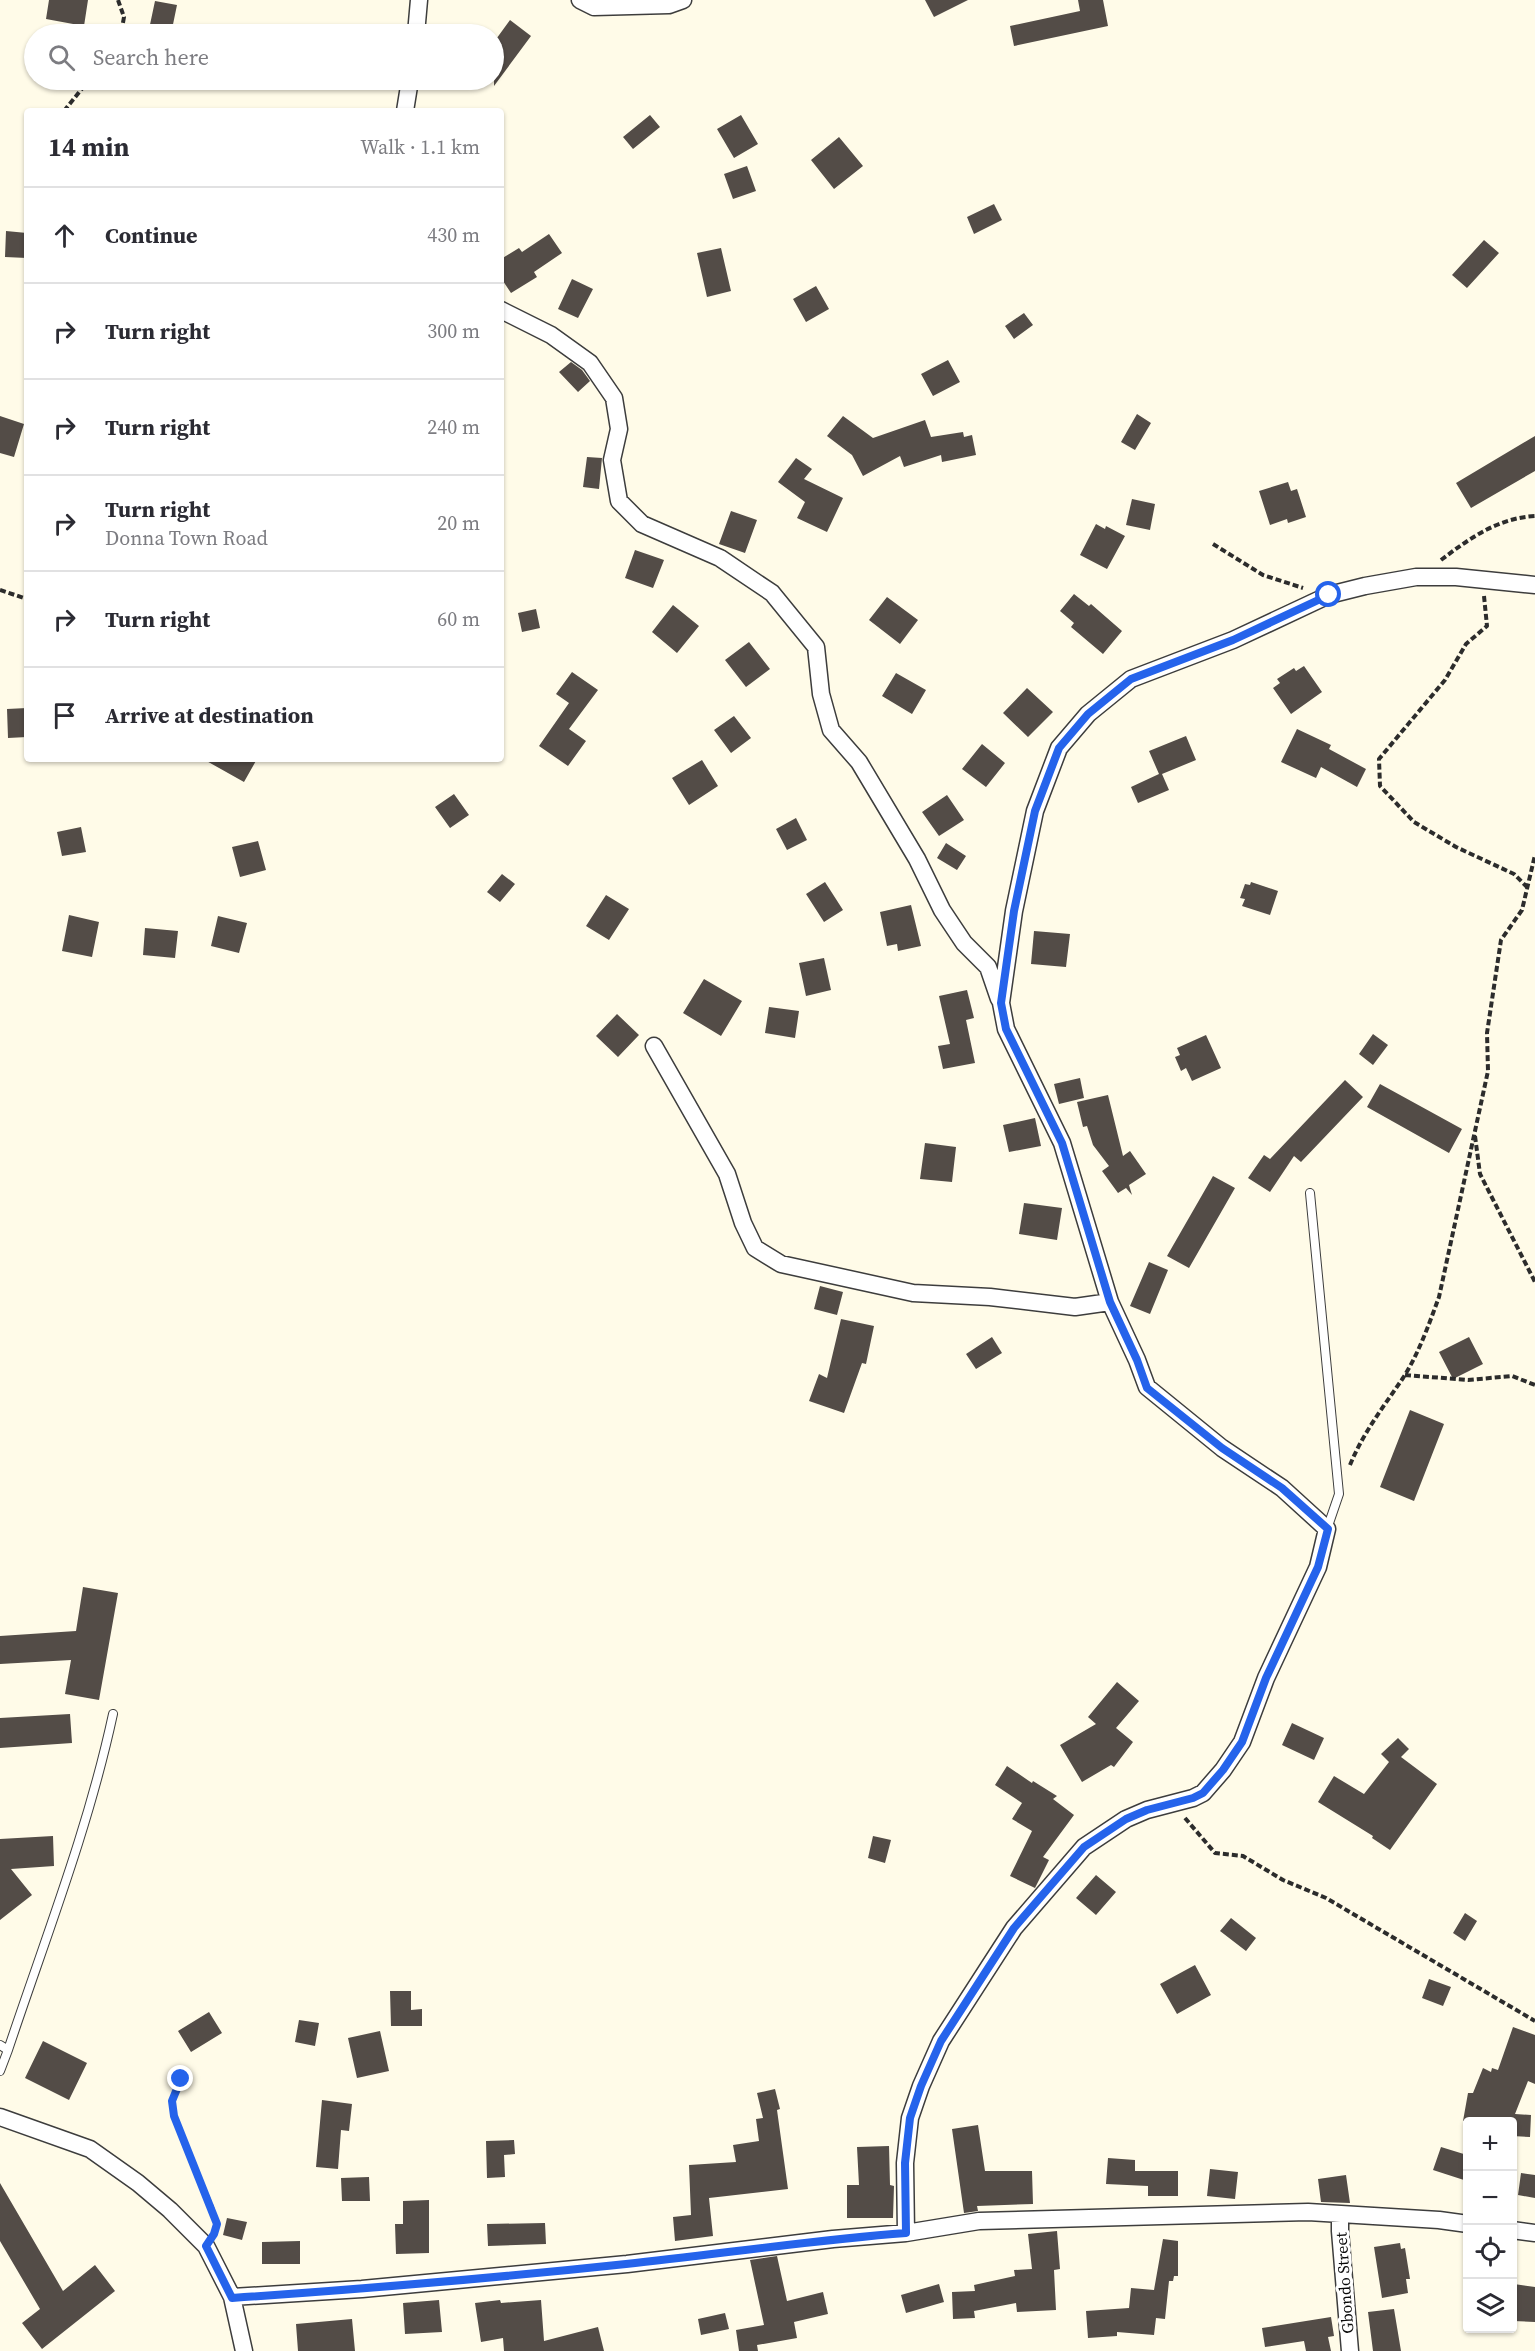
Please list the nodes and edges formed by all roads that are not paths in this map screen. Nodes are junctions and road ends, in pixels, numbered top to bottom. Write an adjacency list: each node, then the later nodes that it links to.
1 (420, 0): 4 (street)
2 (580, 0): 3 (street)
3 (683, 0)
4 (417, 24)
5 (408, 90): 6 (street)
6 (405, 108)
7 (504, 312): 9 (street)
8 (1535, 585): 9 (street)
9 (1001, 1003): 12 (street)
10 (654, 1046): 12 (street)
11 (1310, 1193): 13 (lane)
12 (1110, 1302): 13 (street)
13 (1328, 1529): 21 (street)
14 (113, 1714): 15 (lane)
15 (4, 2048): 16 (lane)
16 (0, 2071)
17 (0, 2117): 23 (street)
18 (1340, 2214): 19 (street); 21 (street); 25 (street, Gbondo Street)
19 (1463, 2223)
20 (1517, 2231): 22 (street)
21 (906, 2233): 23 (street)
22 (1535, 2233)
23 (232, 2298): 24 (street)
24 (244, 2351)
25 (1350, 2351)

